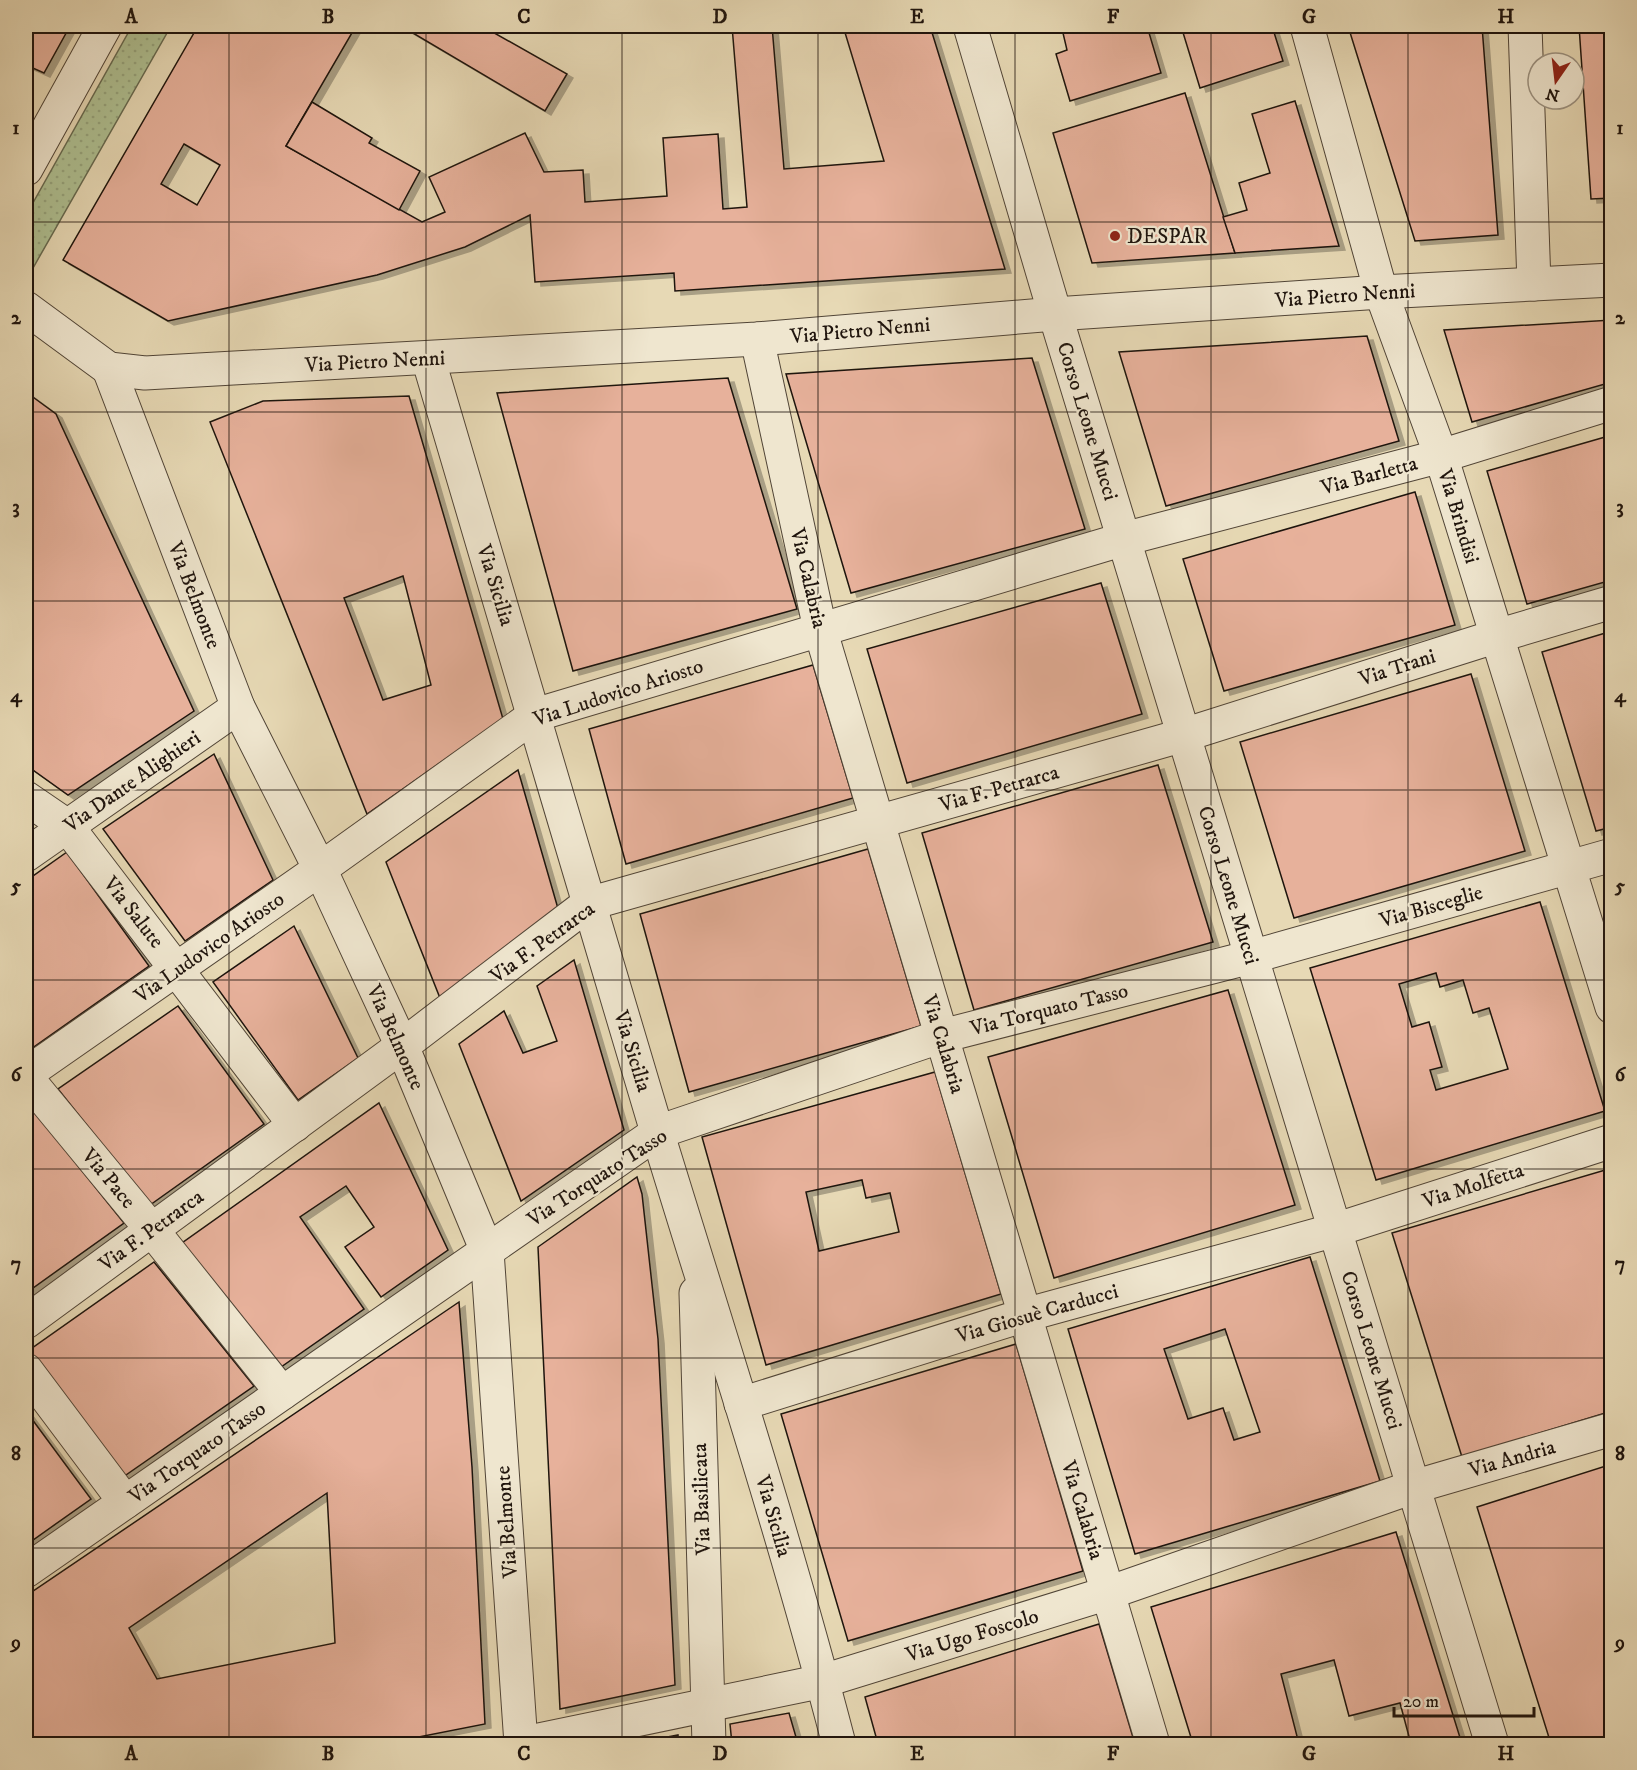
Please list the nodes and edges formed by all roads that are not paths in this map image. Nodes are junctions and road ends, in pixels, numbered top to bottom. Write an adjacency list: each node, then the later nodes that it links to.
1 (105, 26): 5 (street)
2 (970, 26): 10 (street, Corso Leone Mucci)
3 (1306, 26): 8 (street, Via Brindisi)
4 (1525, 26): 7 (street)
5 (26, 169)
6 (1611, 280): 7 (street, Via Pietro Nenni)
7 (1534, 284): 8 (street, Via Pietro Nenni)
8 (1381, 292): 10 (street, Via Pietro Nenni); 15 (street, Via Brindisi)
9 (26, 309): 13 (street)
10 (1055, 315): 11 (street, Via Pietro Nenni); 16 (street, Corso Leone Mucci)
11 (757, 339): 12 (street, Via Pietro Nenni); 18 (street, Via Calabria)
12 (428, 358): 13 (street, Via Pietro Nenni); 21 (street, Via Sicilia)
13 (109, 369): 20 (street, Via Belmonte)
14 (1611, 404): 15 (street, Via Barletta)
15 (1441, 456): 16 (street, Via Barletta); 19 (street, Via Brindisi)
16 (1124, 539): 18 (street, Via Ludovico Ariosto); 22 (street, Corso Leone Mucci)
17 (1611, 602): 19 (street, Via Trani)
18 (820, 629): 21 (street, Via Ludovico Ariosto); 24 (street, Via Calabria)
19 (1497, 636): 22 (street, Via Trani); 28 (street, Via Brindisi)
20 (238, 707): 25 (street, Via Dante Alighieri); 29 (street, Via Belmonte)
21 (535, 715): 29 (street, Via Ludovico Ariosto); 30 (street, Via Sicilia)
22 (1184, 735): 24 (street, Via F. Petrarca); 31 (street, Corso Leone Mucci)
23 (26, 798): 25 (street, Via Salute)
24 (878, 822): 30 (street, Via F. Petrarca); 34 (street, Via Calabria)
25 (68, 825): 26 (street, Via Dante Alighieri); 32 (street, Via Salute)
26 (26, 855)
27 (1611, 855): 28 (street, Via Bisceglie)
28 (1568, 867): 31 (street, Via Bisceglie); 33 (street, Via Brindisi)
29 (320, 869): 32 (street, Via Ludovico Ariosto); 35 (street, Via Belmonte)
30 (588, 904): 35 (street, Via F. Petrarca); 38 (street, Via Sicilia)
31 (1251, 957): 34 (street, Via Torquato Tasso); 41 (street, Corso Leone Mucci)
32 (177, 968): 36 (street, Via Ludovico Ariosto); 37 (street, Via Salute)
33 (1611, 1007)
34 (942, 1036): 38 (street, Via Torquato Tasso); 44 (street, Via Calabria)
35 (402, 1046): 37 (street, Via F. Petrarca); 42 (street, Via Belmonte)
36 (26, 1076): 40 (street, Via Pace)
37 (295, 1125): 40 (street, Via F. Petrarca)
38 (658, 1132): 42 (street, Via Torquato Tasso); 43 (street, Via Sicilia)
39 (1611, 1141): 41 (street, Via Molfetta)
40 (152, 1230): 45 (street, Via F. Petrarca); 47 (street, Via Pace)
41 (1335, 1230): 44 (street, Via Giosuè Carducci); 50 (street, Corso Leone Mucci)
42 (487, 1251): 47 (street, Via Torquato Tasso); 56 (street, Via Belmonte)
43 (695, 1253): 48 (street, Via Sicilia); 55 (street, Via Basilicata)
44 (1025, 1315): 48 (street, Via Giosuè Carducci); 53 (street, Via Calabria)
45 (26, 1322)
46 (26, 1370): 51 (street)
47 (282, 1393): 51 (street, Via Torquato Tasso)
48 (741, 1404): 54 (street, Via Sicilia)
49 (1611, 1429): 50 (street, Via Andria)
50 (1413, 1487): 53 (street, Via Ugo Foscolo); 60 (street, Corso Leone Mucci)
51 (125, 1502): 52 (street, Via Torquato Tasso)
52 (26, 1571)
53 (1108, 1593): 54 (street, Via Ugo Foscolo); 59 (street, Via Calabria)
54 (823, 1681): 55 (street, Via Ugo Foscolo); 58 (street, Via Sicilia)
55 (707, 1706): 56 (street, Via Ugo Foscolo); 57 (street, Via Basilicata)
56 (521, 1744)
57 (709, 1744)
58 (839, 1744)
59 (1153, 1744)
60 (1492, 1744)

